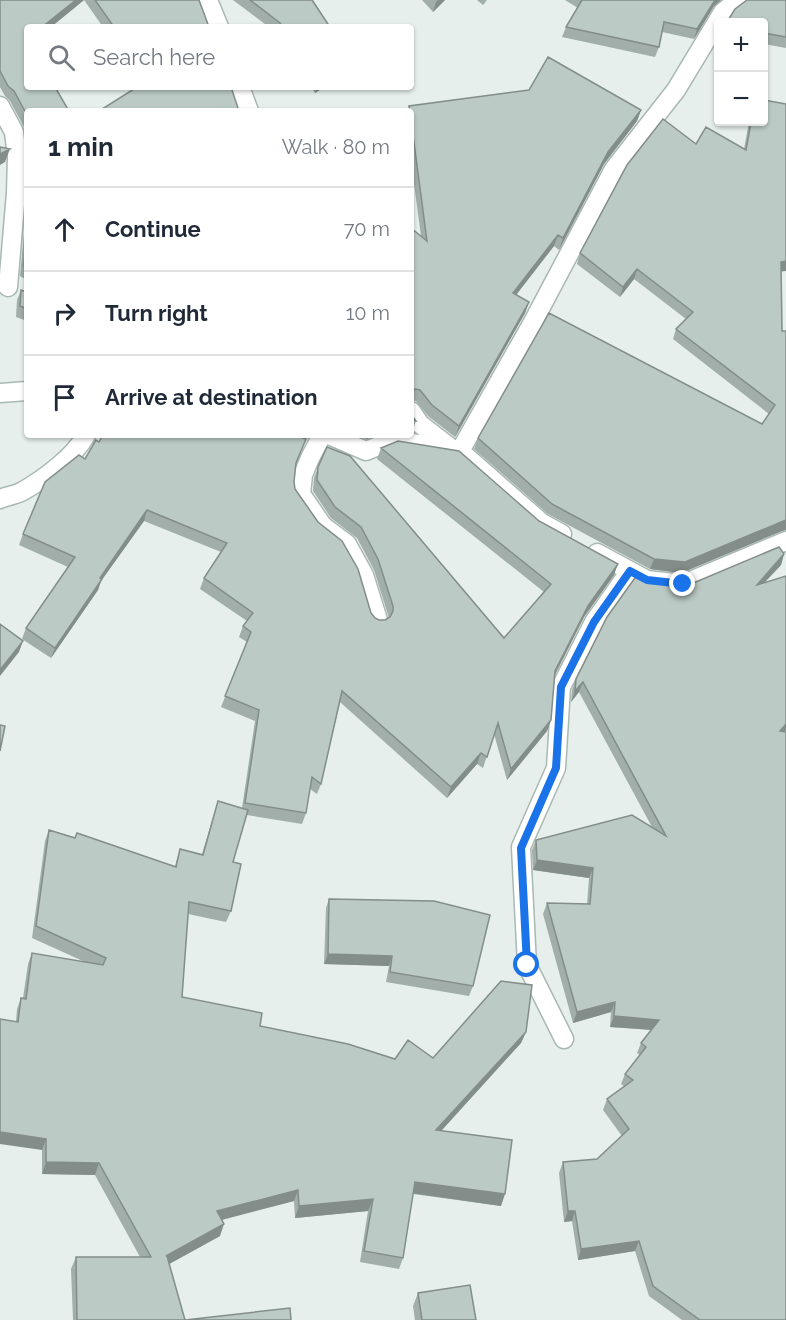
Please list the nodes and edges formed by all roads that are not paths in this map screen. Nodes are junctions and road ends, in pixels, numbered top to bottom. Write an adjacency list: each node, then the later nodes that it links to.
1 (208, 0): 3 (street)
2 (738, 0): 15 (street)
3 (218, 24)
4 (241, 90): 6 (street)
5 (0, 106): 7 (street)
6 (248, 108)
7 (4, 286): 8 (street)
8 (24, 291)
9 (24, 391): 10 (street)
10 (0, 393)
11 (414, 415): 15 (street)
12 (84, 438): 16 (street)
13 (320, 438): 19 (street)
14 (336, 438): 15 (street)
15 (456, 450): 18 (street)
16 (0, 499)
17 (786, 541): 18 (street)
18 (630, 571): 20 (street)
19 (378, 620)
20 (564, 1039)

